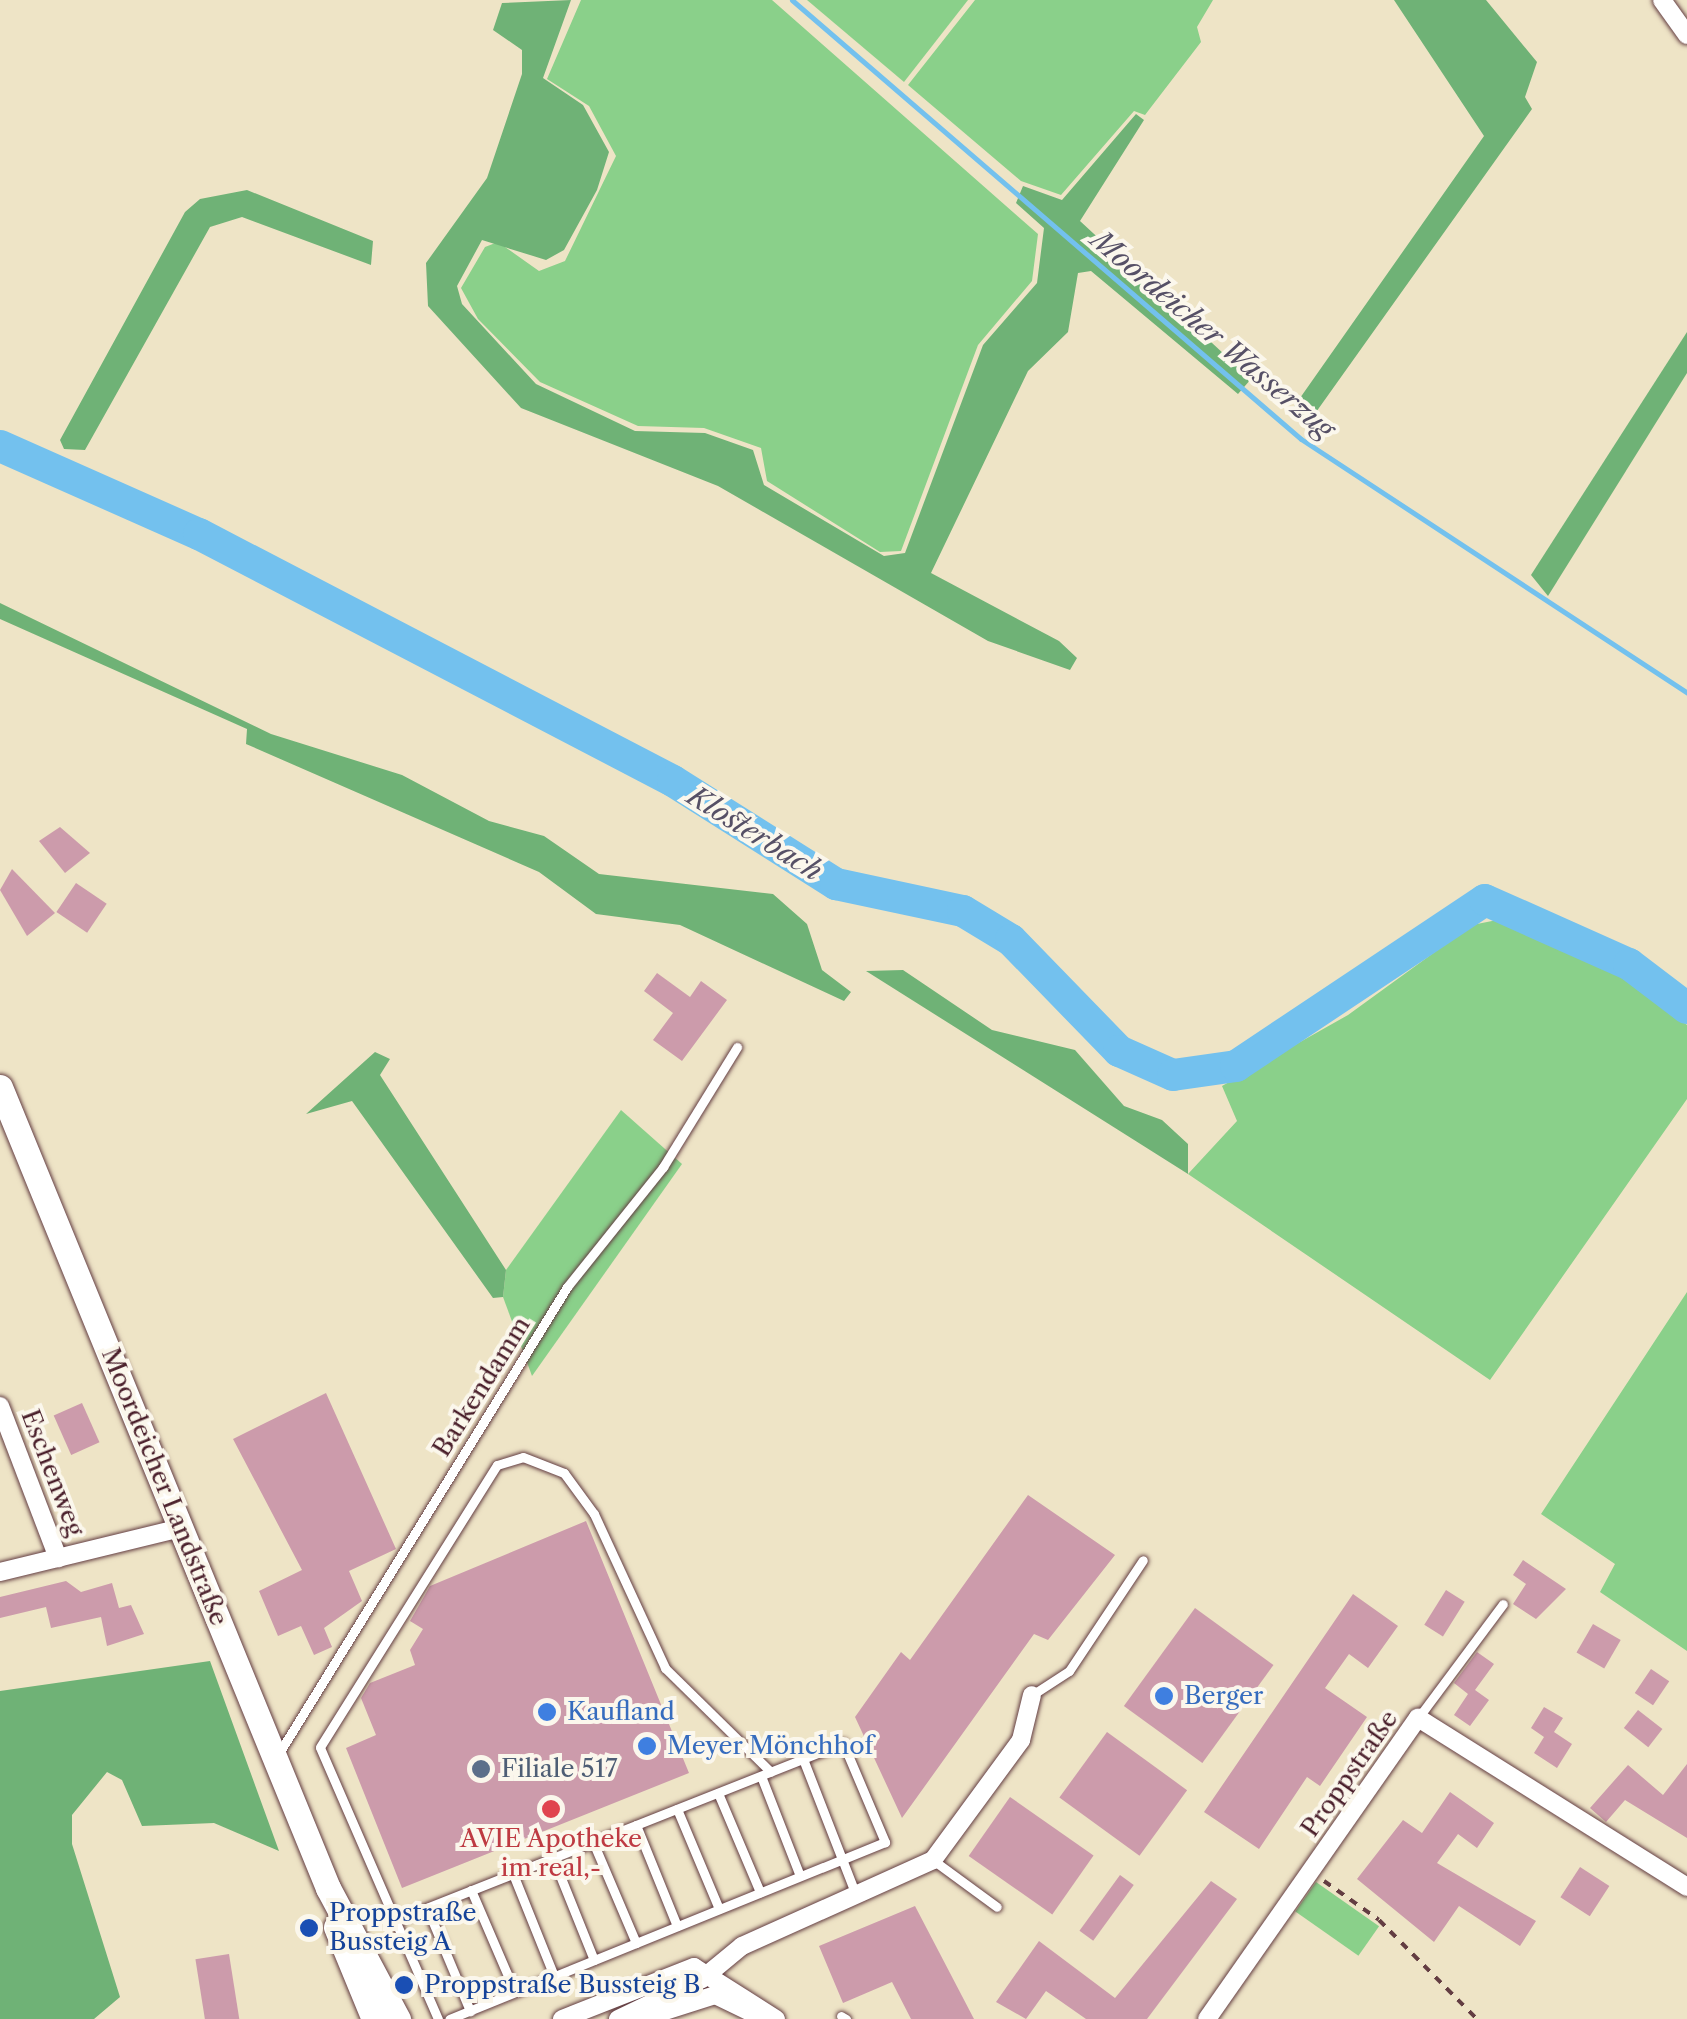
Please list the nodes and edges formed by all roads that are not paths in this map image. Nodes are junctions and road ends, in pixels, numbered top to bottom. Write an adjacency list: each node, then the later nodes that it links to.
1 (1662, 0): 2 (street)
2 (1687, 35)
3 (737, 1047): 14 (lane, Barkendamm)
4 (0, 1087): 6 (main road, Moordeicher Landstraße)
5 (0, 1406): 7 (street, Eschenweg)
6 (180, 1528): 7 (street, Eschenweg); 14 (main road, Moordeicher Landstraße)
7 (58, 1558): 9 (street, Eschenweg)
8 (1143, 1560): 11 (lane)
9 (0, 1572)
10 (1502, 1604): 12 (lane)
11 (1032, 1695): 22 (street)
12 (1418, 1718): 26 (street, Proppstraße); 51 (street, Proppstraße)
13 (803, 1759): 15 (lane); 21 (lane); 21 (lane)
14 (275, 1760): 25 (main road, Moordeicher Landstraße)
15 (766, 1774): 16 (lane); 24 (lane); 33 (lane)
16 (718, 1793): 17 (lane); 28 (lane)
17 (677, 1809): 18 (lane); 32 (lane)
18 (636, 1825): 19 (lane); 34 (lane)
19 (593, 1842): 20 (lane); 35 (lane)
20 (553, 1858): 23 (lane); 36 (lane)
21 (842, 1859): 24 (lane); 29 (lane)
22 (934, 1860): 29 (street); 30 (lane)
23 (513, 1874): 27 (lane); 38 (lane)
24 (800, 1876): 28 (lane)
25 (328, 1888): 42 (main road, Moordeicher Landstraße); 43 (main road, Moordeicher Landstraße)
26 (1687, 1888)
27 (471, 1890): 31 (lane); 39 (lane)
28 (760, 1892): 32 (lane)
29 (857, 1897): 37 (street)
30 (996, 1907)
31 (427, 1908): 33 (lane); 41 (lane)
32 (719, 1909): 34 (lane)
33 (391, 1922): 44 (lane)
34 (677, 1926): 35 (lane)
35 (636, 1943): 36 (lane)
36 (594, 1960): 38 (lane)
37 (713, 1973): 40 (street); 46 (street); 47 (street); 50 (street)
38 (554, 1976): 39 (lane)
39 (515, 1992): 41 (lane)
40 (715, 1995): 48 (street); 49 (street)
41 (470, 2011): 45 (lane)
42 (374, 2019)
43 (398, 2019)
44 (438, 2019)
45 (450, 2019)
46 (562, 2019)
47 (618, 2019)
48 (640, 2019)
49 (765, 2019)
50 (776, 2019)
51 (1207, 2019)

